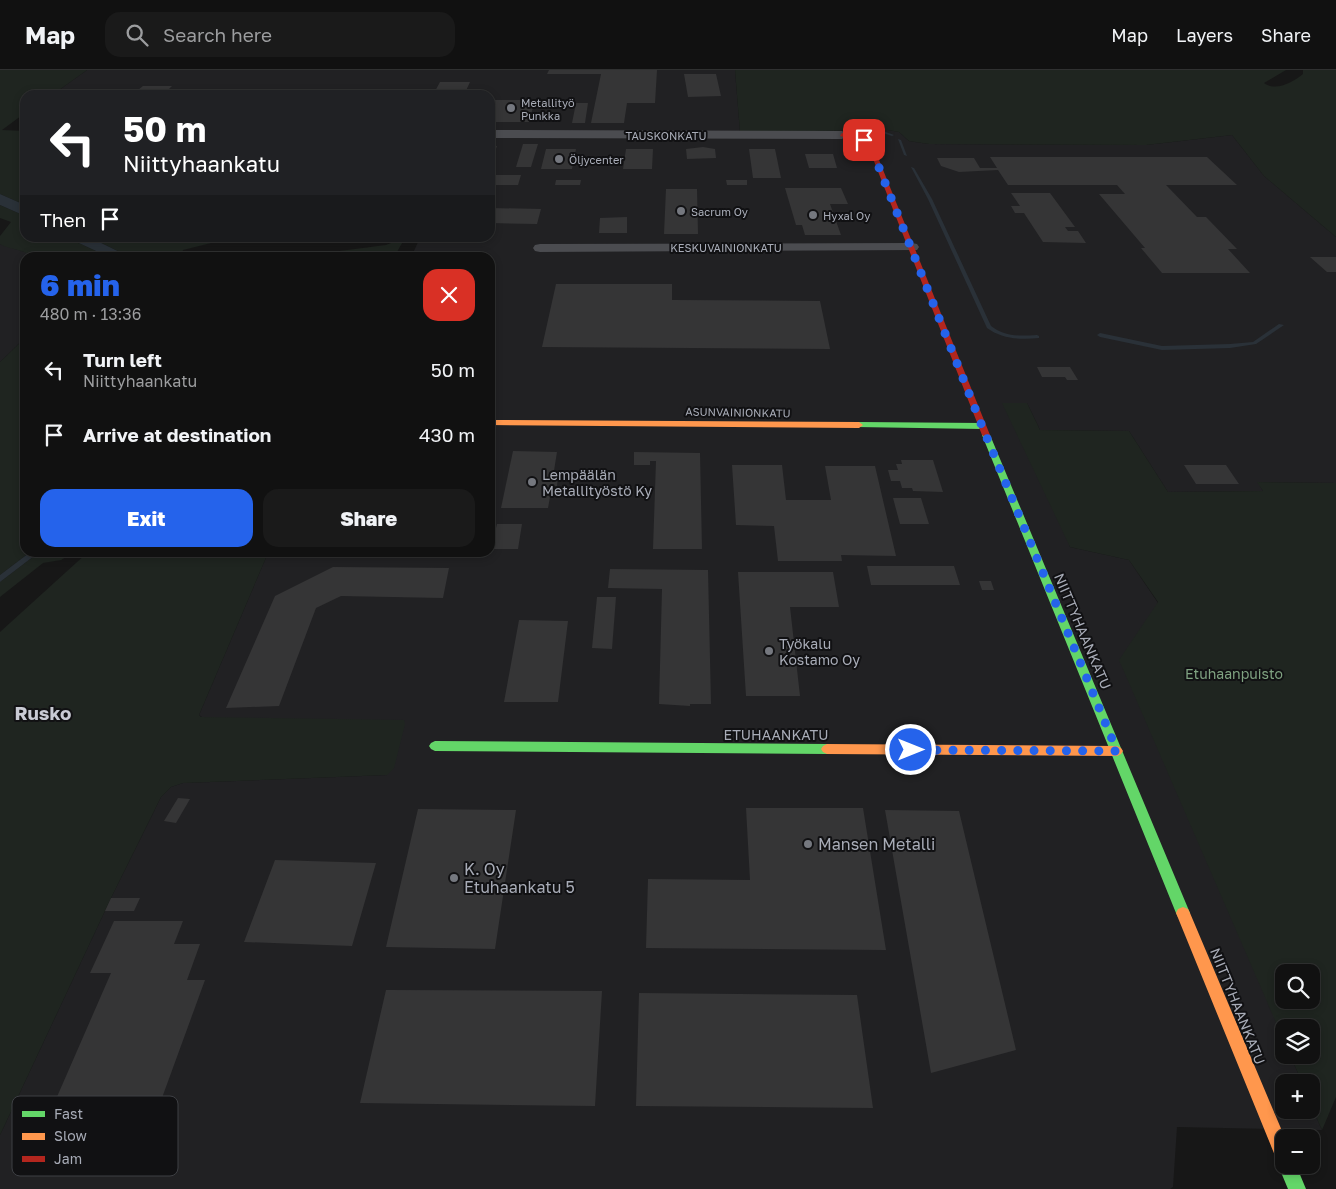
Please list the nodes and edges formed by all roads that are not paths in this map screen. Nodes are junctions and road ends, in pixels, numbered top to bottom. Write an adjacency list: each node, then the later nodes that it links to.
1 (495, 134): 2 (street, TAUSKONKATU)
2 (842, 136): 3 (street, NIITTYHAANKATU)
3 (912, 247): 4 (street, KESKUVAINIONKATU); 6 (street, NIITTYHAANKATU)
4 (540, 248)
5 (495, 423): 6 (street, ASUNVAINIONKATU)
6 (982, 426): 8 (street, NIITTYHAANKATU)
7 (435, 746): 8 (street, ETUHAANKATU)
8 (1117, 751): 9 (street, NIITTYHAANKATU)
9 (1275, 1135)
10 (1291, 1174): 11 (street)
11 (1297, 1189)

